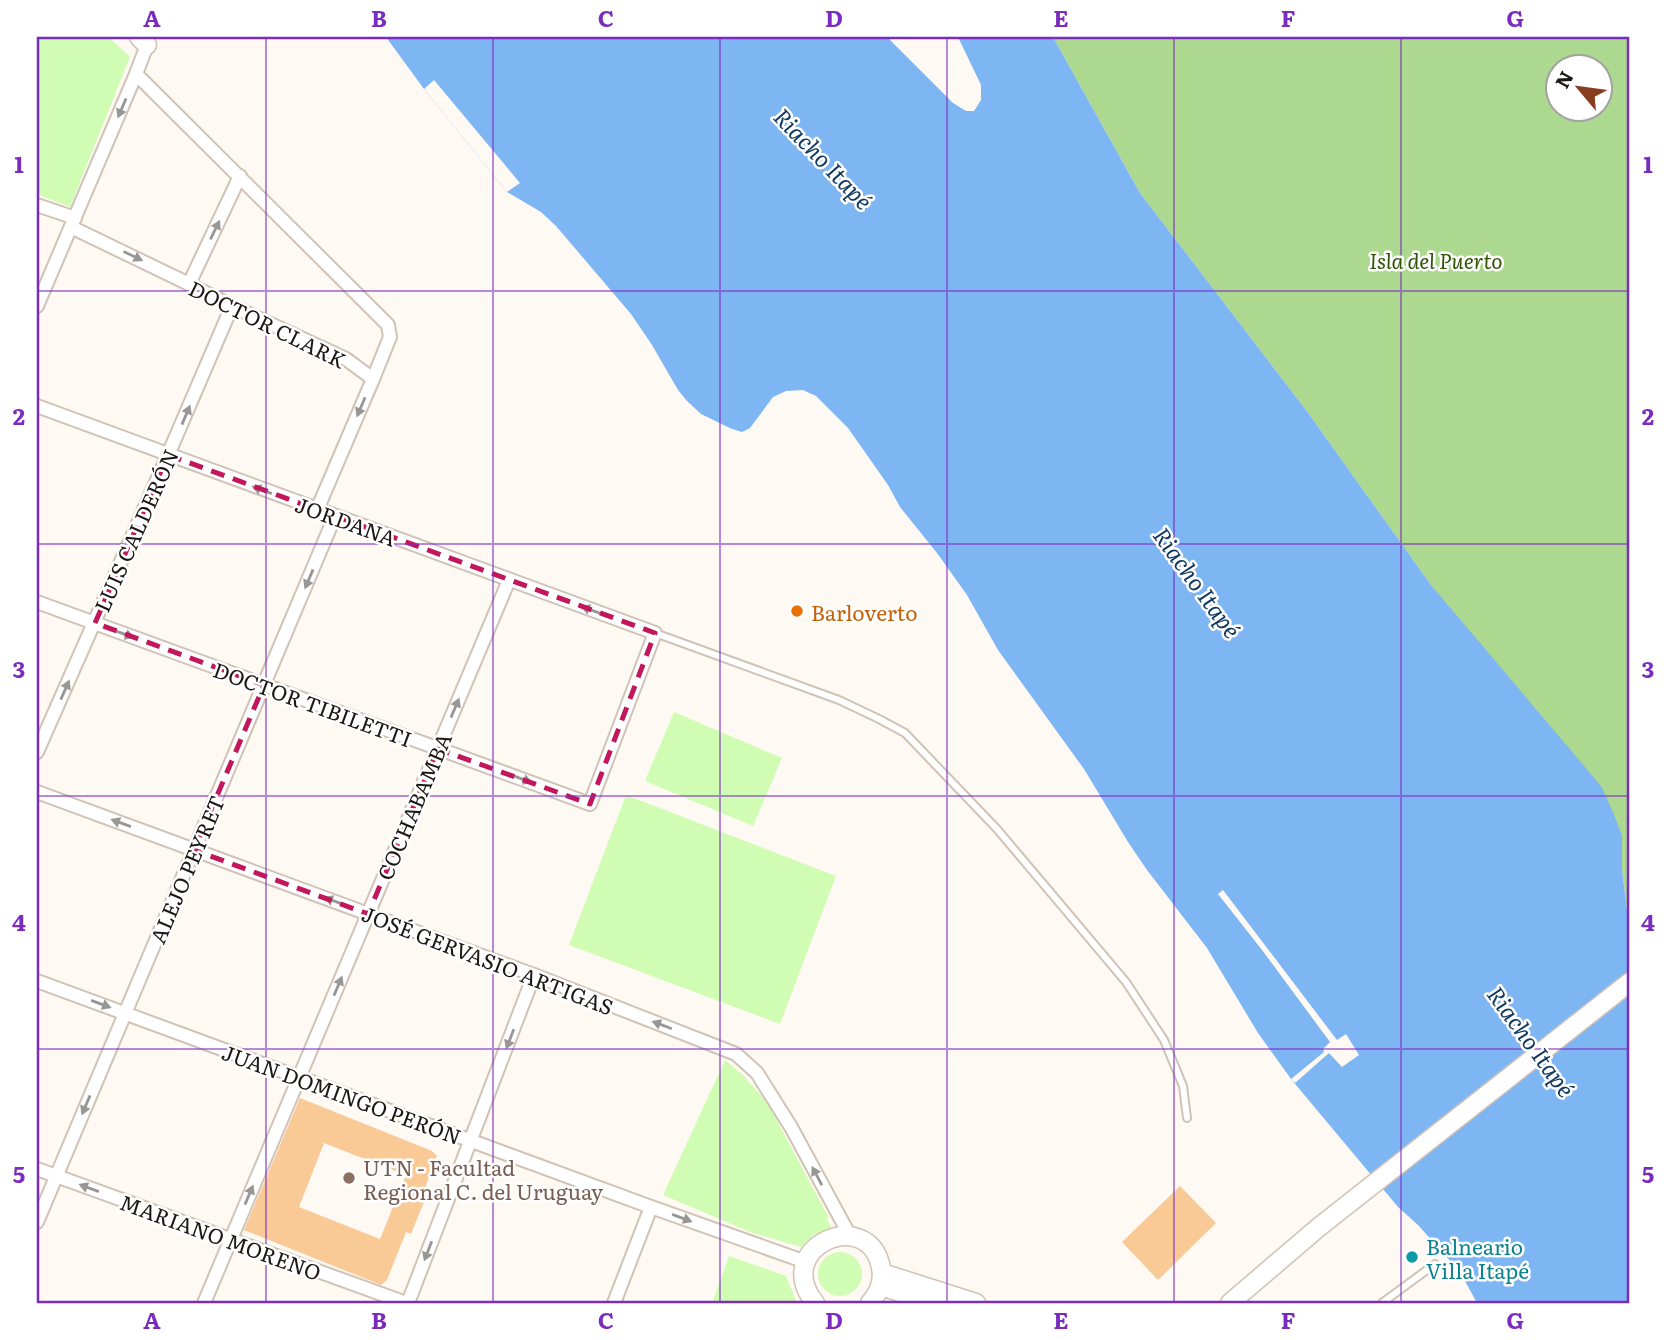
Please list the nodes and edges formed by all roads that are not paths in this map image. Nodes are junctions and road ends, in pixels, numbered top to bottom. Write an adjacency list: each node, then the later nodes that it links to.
1 (143, 41): 2 (street)
2 (136, 74): 3 (street); 5 (street, one-way to 5)
3 (240, 176): 6 (street, one-way to 3); 9 (street)
4 (37, 205): 5 (street, DOCTOR CLARK)
5 (73, 222): 6 (street, DOCTOR CLARK, one-way to 6); 7 (street)
6 (189, 284): 8 (street, DOCTOR CLARK)
7 (37, 306)
8 (232, 306): 9 (street, DOCTOR CLARK); 11 (street, LUIS CALDERÓN, one-way to 8)
9 (373, 379): 12 (street, one-way to 12)
10 (37, 406): 11 (street, JORDANA)
11 (168, 455): 12 (street, JORDANA, one-way to 11); 16 (street, LUIS CALDERÓN)
12 (317, 510): 13 (street, JORDANA)
13 (335, 516): 14 (street, JORDANA); 18 (street, ALEJO PEYRET, one-way to 18)
14 (509, 580): 17 (street, JORDANA, one-way to 14); 19 (street, COCHABAMBA, one-way to 14)
15 (37, 602): 16 (street, DOCTOR TIBILETTI)
16 (94, 623): 18 (street, DOCTOR TIBILETTI, one-way to 18); 20 (street, LUIS CALDERÓN, one-way to 16)
17 (655, 634): 19 (street, DOCTOR TIBILETTI, one-way to 17); 29 (lane)
18 (264, 685): 19 (street, DOCTOR TIBILETTI); 22 (street, ALEJO PEYRET)
19 (438, 749): 23 (street, COCHABAMBA)
20 (37, 752)
21 (37, 792): 22 (street, JOSÉ GERVASIO ARTIGAS, one-way to 21)
22 (194, 850): 23 (street, JOSÉ GERVASIO ARTIGAS, one-way to 22); 27 (street, ALEJO PEYRET)
23 (368, 914): 24 (street, JOSÉ GERVASIO ARTIGAS); 28 (street, COCHABAMBA, one-way to 23)
24 (534, 975): 30 (street, one-way to 30); 35 (street, JOSÉ GERVASIO ARTIGAS, one-way to 24)
25 (37, 981): 27 (street, JUAN DOMINGO PERÓN, one-way to 27)
26 (1630, 982): 47 (street)
27 (125, 1013): 28 (street, JUAN DOMINGO PERÓN); 32 (street, ALEJO PEYRET, one-way to 32)
28 (299, 1077): 30 (street, JUAN DOMINGO PERÓN); 36 (street, COCHABAMBA, one-way to 28)
29 (1187, 1118)
30 (471, 1140): 33 (street, JUAN DOMINGO PERÓN); 42 (street, one-way to 42)
31 (37, 1169): 32 (street, MARIANO MORENO)
32 (56, 1176): 34 (street, ALEJO PEYRET); 36 (street, MARIANO MORENO, one-way to 32)
33 (652, 1207): 37 (street, JUAN DOMINGO PERÓN, one-way to 37); 43 (street)
34 (37, 1222)
35 (850, 1236): 37 (street); 39 (street)
36 (231, 1240): 41 (street, COCHABAMBA); 42 (street, MARIANO MORENO)
37 (806, 1262): 40 (street)
38 (1435, 1264): 48 (lane)
39 (881, 1279): 44 (street); 45 (street); 46 (street)
40 (812, 1300)
41 (204, 1303)
42 (407, 1303)
43 (614, 1303)
44 (870, 1303)
45 (933, 1303)
46 (976, 1303)
47 (1230, 1303)
48 (1382, 1303)

